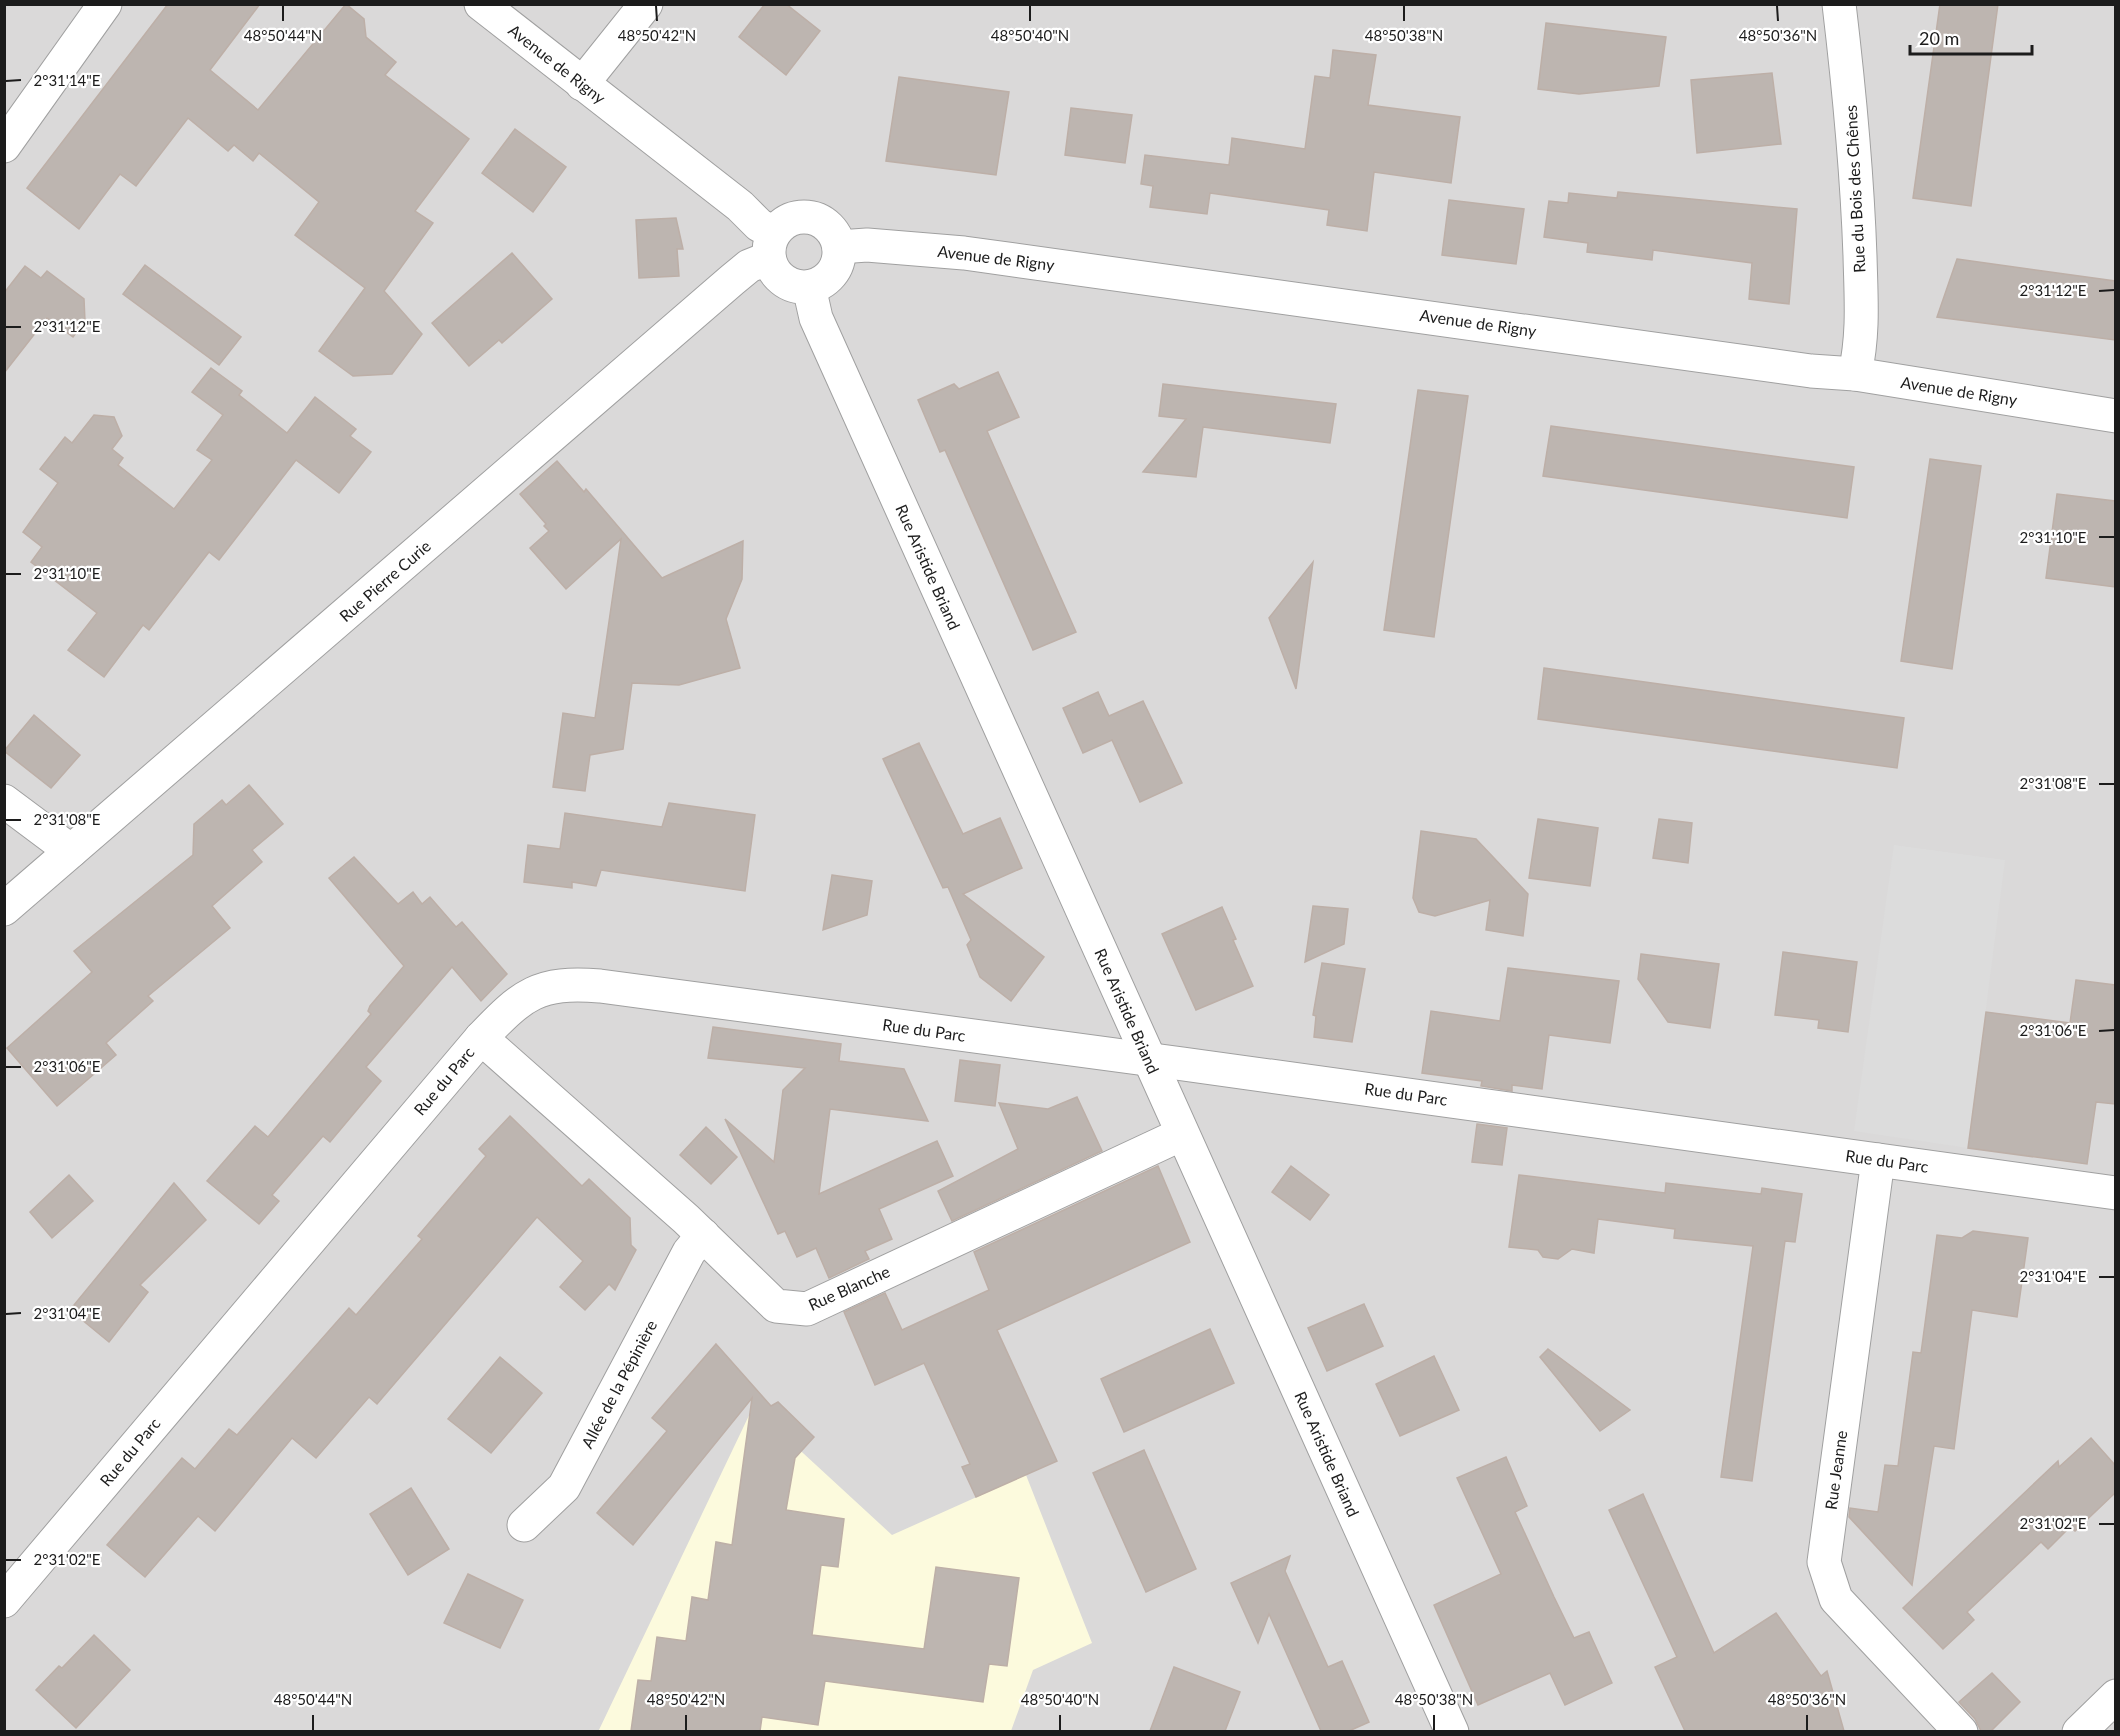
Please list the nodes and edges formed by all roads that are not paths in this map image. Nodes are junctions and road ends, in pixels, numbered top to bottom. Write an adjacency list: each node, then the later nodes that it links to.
1 (105, 4): 6 (street)
2 (481, 4): 5 (street, Avenue de Rigny)
3 (646, 4): 5 (street)
4 (1839, 4): 10 (street, Rue du Bois des Chênes)
5 (582, 84): 7 (street, Avenue de Rigny)
6 (4, 146)
7 (772, 246): 8 (street); 9 (street); 13 (street, Rue Pierre Curie)
8 (839, 247): 9 (street); 10 (street, Avenue de Rigny)
9 (809, 287): 16 (street, Rue Aristide Briand)
10 (1855, 374): 11 (street, Avenue de Rigny)
11 (2115, 416)
12 (4, 801): 13 (street)
13 (71, 851): 14 (street, Rue Pierre Curie)
14 (4, 909)
15 (481, 1038): 16 (street, Rue du Parc); 20 (street, Rue Blanche); 22 (street, Rue du Parc)
16 (1149, 1059): 17 (street, Rue Aristide Briand); 18 (street, Rue du Parc)
17 (1182, 1134): 20 (street, Rue Blanche); 24 (street, Rue Aristide Briand)
18 (1878, 1160): 19 (street, Rue du Parc); 25 (street, Rue Jeanne)
19 (2115, 1193)
20 (703, 1235): 21 (street, Allée de la Pépinière)
21 (524, 1525)
22 (4, 1600)
23 (2115, 1696): 26 (street)
24 (1452, 1731)
25 (1961, 1731)
26 (2079, 1731)

